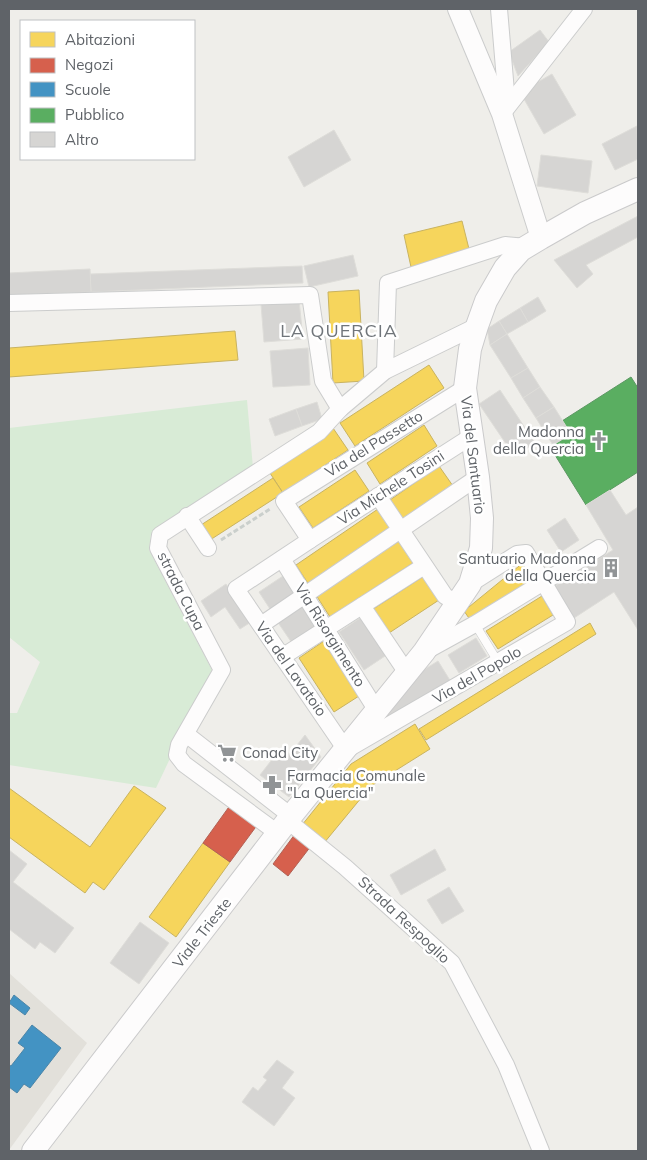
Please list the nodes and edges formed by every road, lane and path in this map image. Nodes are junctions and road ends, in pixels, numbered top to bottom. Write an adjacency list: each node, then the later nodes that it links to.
1 (458, 9): 4 (street)
2 (499, 9): 4 (street)
3 (584, 9): 4 (street)
4 (502, 114): 6 (street)
5 (638, 189): 6 (main road, Via del Santuario)
6 (534, 242): 8 (main road, Via del Santuario); 9 (street)
7 (9, 303): 11 (street)
8 (477, 326): 9 (street, strada Cupa); 10 (main road, Via del Santuario)
9 (385, 370): 11 (street, strada Cupa)
10 (465, 388): 12 (main road, Via del Santuario); 15 (street, Via del Passetto)
11 (340, 409): 16 (street, strada Cupa)
12 (472, 436): 13 (main road, Via del Santuario); 14 (street, Via Michele Tosini)
13 (478, 477): 17 (street); 24 (main road, Via del Santuario)
14 (378, 496): 17 (street); 18 (street, Via Michele Tosini)
15 (284, 501): 18 (street); 19 (path)
16 (186, 516): 19 (street); 37 (street, strada Cupa)
17 (400, 530): 22 (street); 26 (street)
18 (310, 540): 21 (street, Via Michele Tosini)
19 (208, 548)
20 (599, 548): 23 (street, Via del Santuario)
21 (282, 559): 25 (street, Via Michele Tosini); 26 (street, Via Risorgimento)
22 (424, 566): 27 (street); 28 (street)
23 (544, 583): 24 (street); 29 (street, Via del Santuario); 34 (street, Via del Popolo)
24 (470, 584): 27 (main road, Via del Santuario)
25 (236, 589): 30 (street, Via del Lavatoio)
26 (305, 595): 30 (street); 31 (street, Via Risorgimento)
27 (458, 604): 32 (main road, Via del Santuario)
28 (362, 606): 31 (street); 35 (street)
29 (475, 624): 32 (street, Via del Santuario); 34 (lane)
30 (260, 625): 33 (street, Via del Lavatoio)
31 (327, 628): 33 (street); 36 (street, Via Risorgimento)
32 (424, 652): 35 (main road, Via del Santuario)
33 (282, 657): 38 (street, Via del Lavatoio)
34 (498, 662): 38 (street, Via del Popolo)
35 (407, 673): 36 (main road, Via del Santuario)
36 (375, 714): 38 (main road, Viale Trieste)
37 (186, 734): 39 (street); 39 (street)
38 (346, 750): 39 (main road, Viale Trieste)
39 (286, 824): 40 (main road, Viale Trieste); 41 (street, Strada Respoglio)
40 (33, 1151)
41 (541, 1151)

